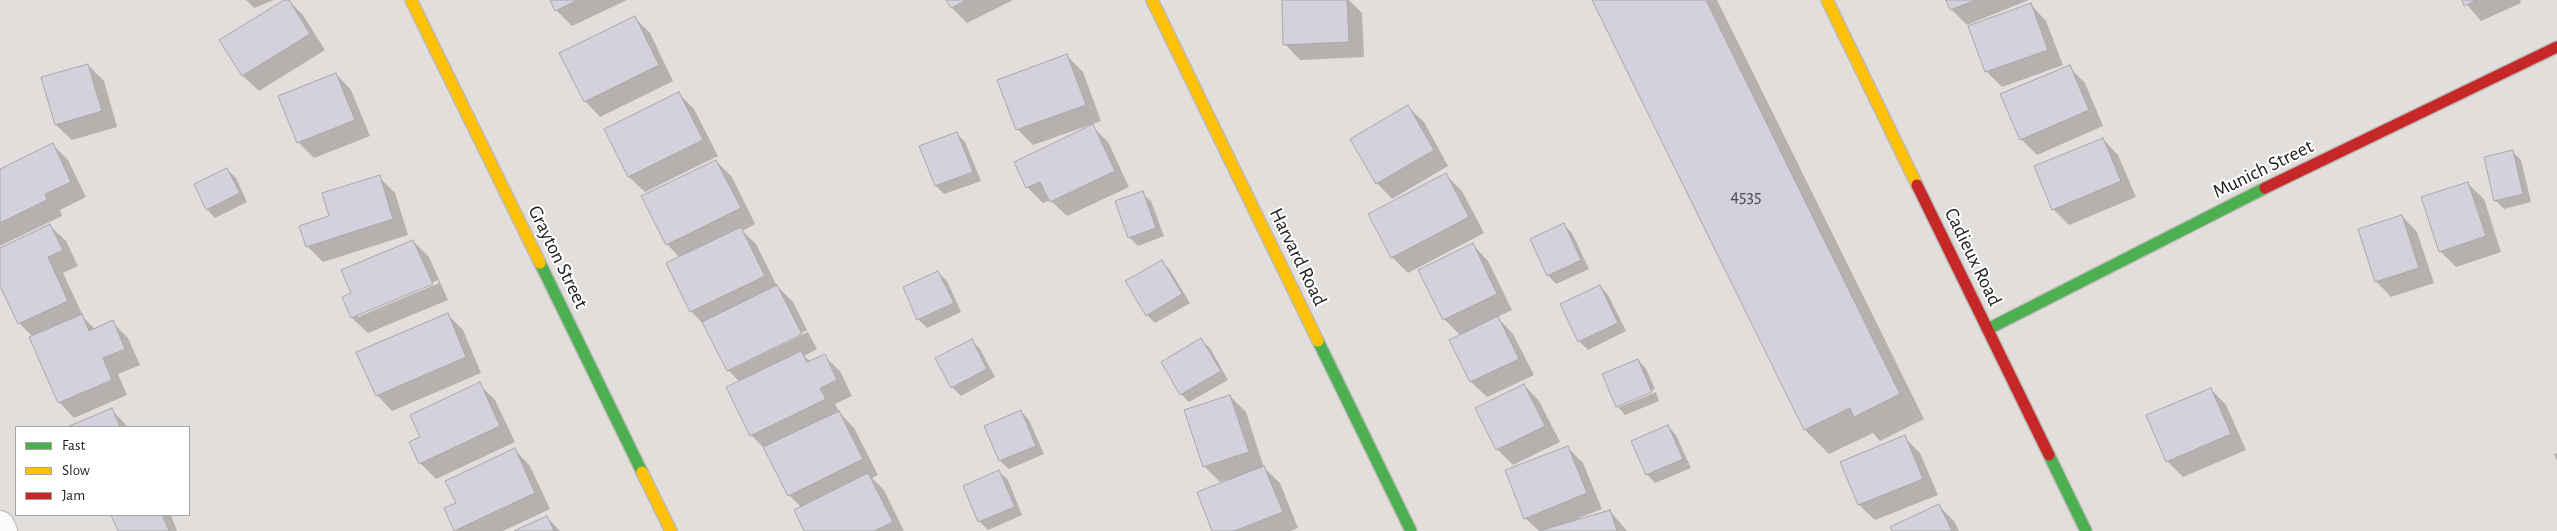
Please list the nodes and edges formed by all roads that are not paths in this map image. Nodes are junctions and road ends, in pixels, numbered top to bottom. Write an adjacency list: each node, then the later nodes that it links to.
1 (411, 0): 8 (street, Grayton Street)
2 (1152, 0): 9 (street, Harvard Road)
3 (1827, 0): 5 (street, Cadieux Road)
4 (2557, 47): 5 (street, Munich Street)
5 (1988, 329): 10 (street, Cadieux Road)
6 (0, 525): 7 (street)
7 (3, 531)
8 (671, 531)
9 (1411, 531)
10 (2086, 531)

